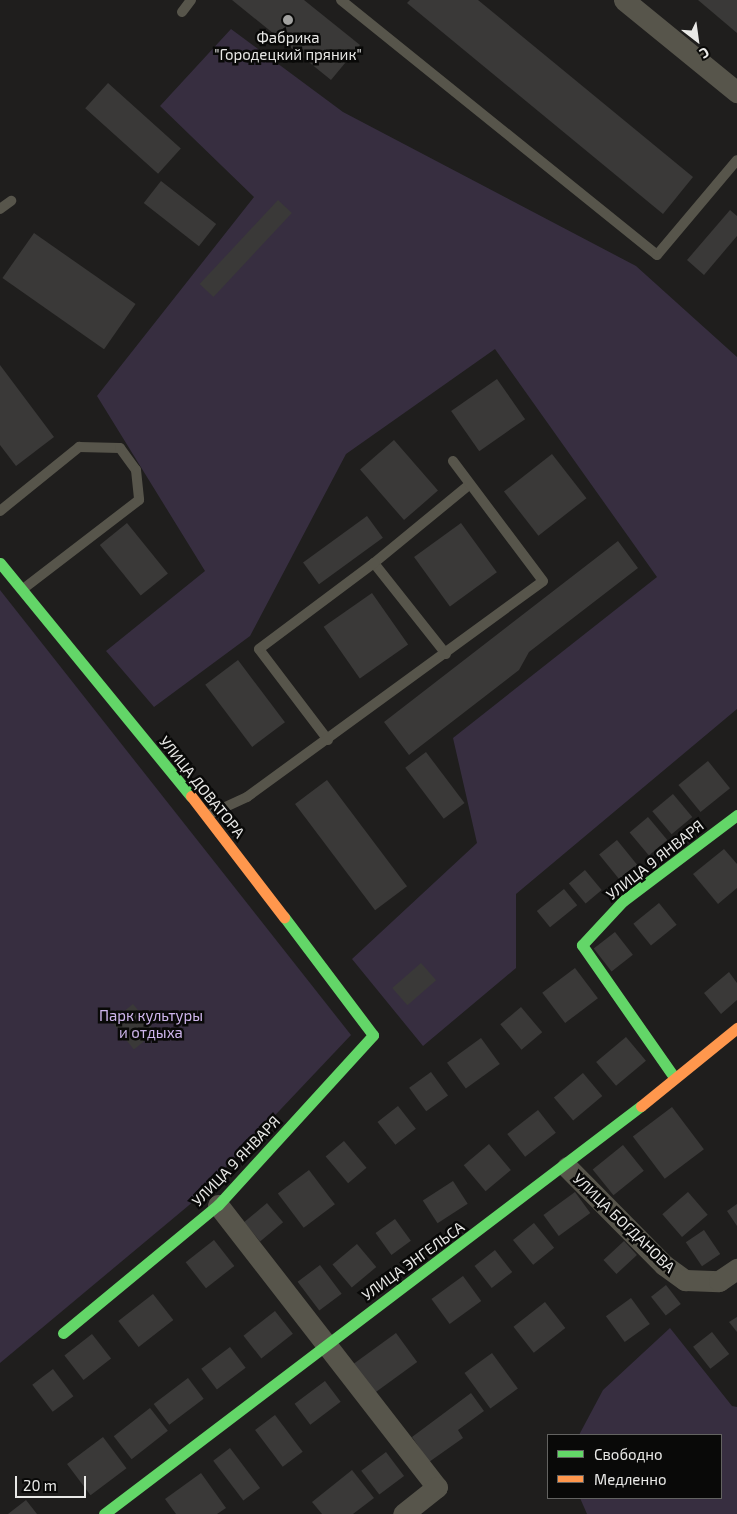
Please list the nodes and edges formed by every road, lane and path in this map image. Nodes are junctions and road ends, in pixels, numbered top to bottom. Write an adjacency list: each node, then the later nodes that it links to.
1 (191, 0): 6 (lane)
2 (342, 0): 5 (lane)
3 (361, 0): 5 (lane)
4 (624, 0): 7 (street)
5 (354, 9): 8 (lane)
6 (182, 12)
7 (737, 92)
8 (737, 160)
9 (11, 201): 10 (lane)
10 (0, 209)
11 (453, 461): 12 (lane)
12 (469, 485): 14 (lane); 17 (lane)
13 (0, 511): 16 (lane)
14 (374, 562): 17 (lane); 18 (lane)
15 (0, 563): 16 (street, УЛИЦА ДОВАТОРА)
16 (22, 590): 20 (street, УЛИЦА ДОВАТОРА)
17 (446, 654): 18 (lane)
18 (328, 740): 20 (lane)
19 (737, 815): 23 (street, УЛИЦА 9 ЯНВАРЯ)
20 (208, 816): 22 (street, УЛИЦА ДОВАТОРА)
21 (737, 1028): 23 (street, УЛИЦА ЭНГЕЛЬСА)
22 (373, 1035): 25 (street, УЛИЦА 9 ЯНВАРЯ)
23 (674, 1077): 24 (street, УЛИЦА ЭНГЕЛЬСА)
24 (567, 1167): 26 (street, УЛИЦА БОГДАНОВА); 28 (street, УЛИЦА ЭНГЕЛЬСА)
25 (218, 1205): 27 (street, УЛИЦА 9 ЯНВАРЯ); 28 (street)
26 (737, 1269)
27 (63, 1332)
28 (326, 1343): 29 (street, УЛИЦА ЭНГЕЛЬСА); 30 (street)
29 (104, 1514)
30 (403, 1514)

